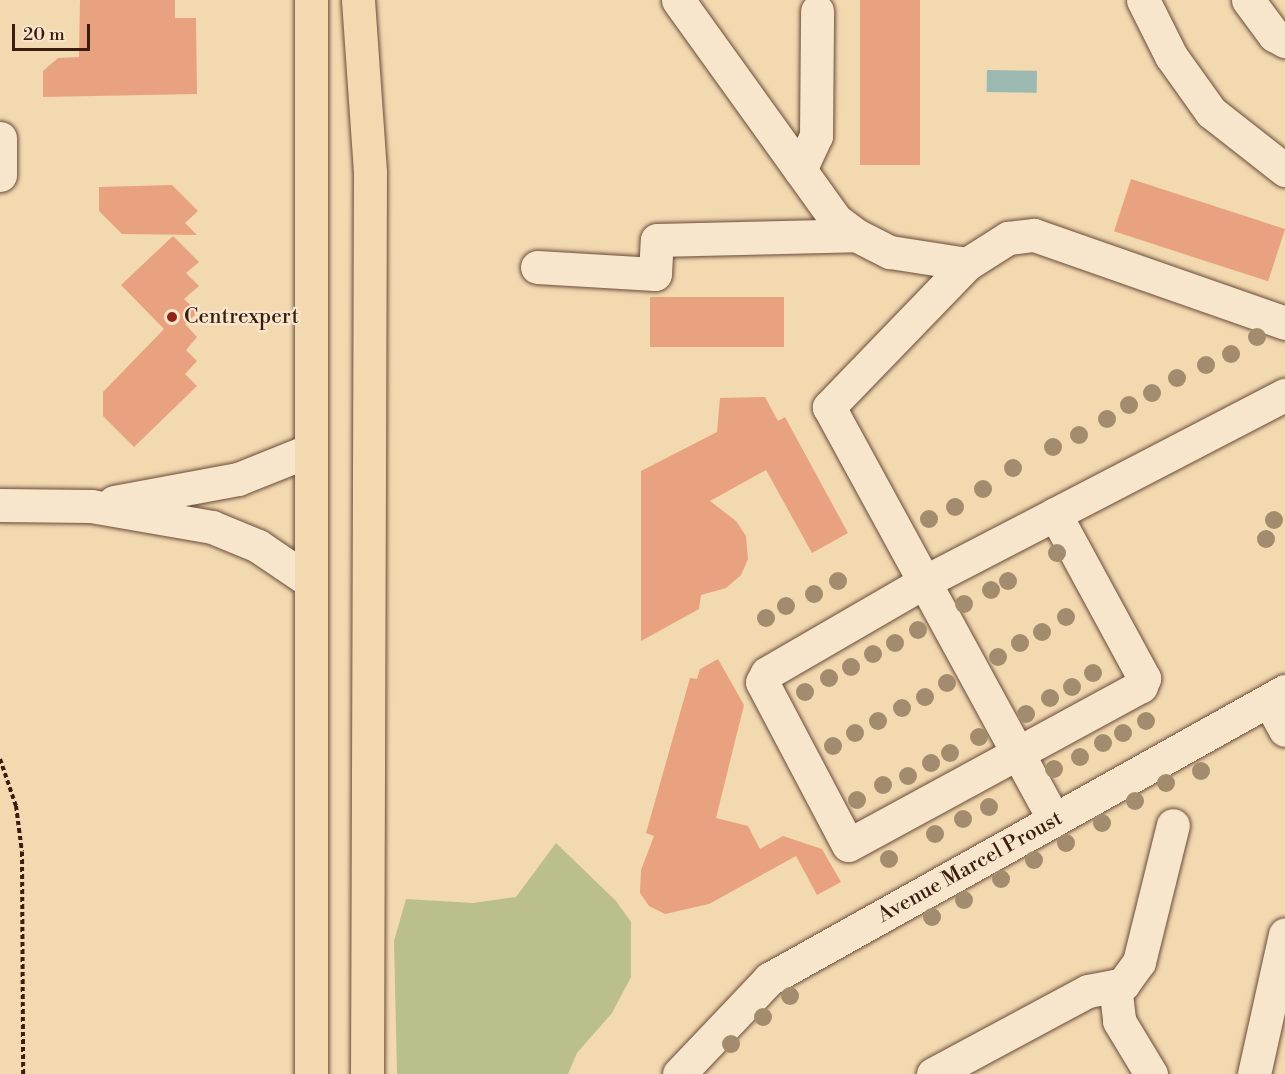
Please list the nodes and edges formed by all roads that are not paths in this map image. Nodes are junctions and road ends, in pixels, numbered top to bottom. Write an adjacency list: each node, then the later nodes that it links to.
1 (311, 0): 17 (main road)
2 (358, 0): 31 (main road)
3 (678, 0): 9 (street)
4 (1143, 0): 10 (street)
5 (1248, 0): 7 (street)
6 (816, 11): 9 (street)
7 (1285, 41)
8 (0, 138): 11 (street)
9 (800, 170): 12 (street)
10 (1285, 170)
11 (0, 175)
12 (856, 235): 13 (street); 14 (street)
13 (967, 264): 15 (street); 22 (street)
14 (537, 267)
15 (1285, 322)
16 (1285, 395): 20 (street)
17 (308, 451): 19 (street); 21 (main road)
18 (0, 505): 19 (street)
19 (91, 506): 21 (street)
20 (1055, 514): 22 (street); 25 (street)
21 (310, 582): 30 (main road)
22 (924, 582): 25 (street); 25 (street)
23 (1277, 696): 24 (street); 26 (street, Avenue Marcel Proust)
24 (1285, 730)
25 (1017, 751): 26 (street)
26 (1054, 820): 32 (street, Avenue Marcel Proust)
27 (1173, 825): 29 (street)
28 (1285, 934): 35 (street)
29 (1115, 986): 33 (street); 34 (street)
30 (311, 1074)
31 (367, 1074)
32 (679, 1074)
33 (933, 1074)
34 (1150, 1074)
35 (1254, 1074)

